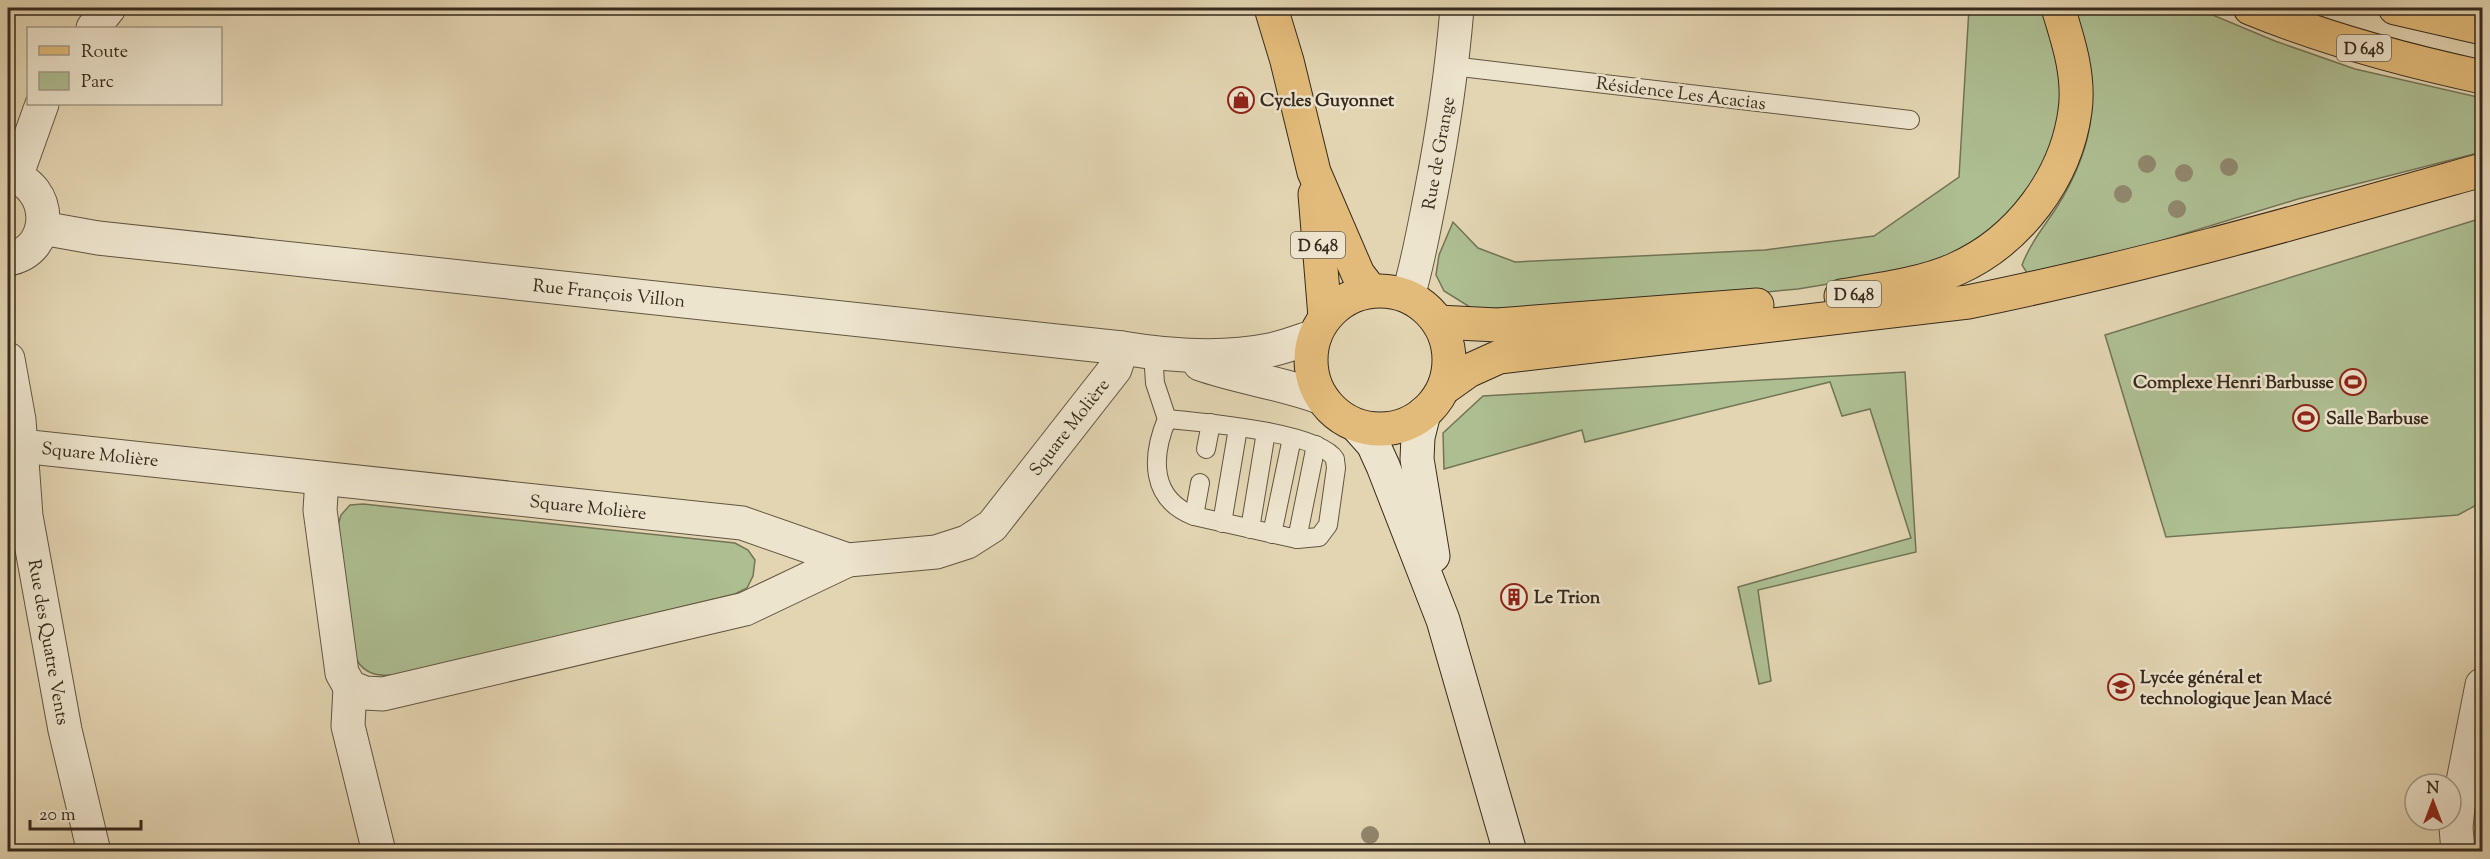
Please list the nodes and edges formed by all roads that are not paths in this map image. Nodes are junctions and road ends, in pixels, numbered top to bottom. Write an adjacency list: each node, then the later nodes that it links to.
1 (109, 8): 7 (street)
2 (1271, 8): 14 (main road, D 648)
3 (1457, 8): 9 (street, Rue de Grange)
4 (2058, 8): 20 (main road, D 648)
5 (2250, 8): 10 (main road, D 648)
6 (2395, 8): 8 (main road)
7 (94, 27)
8 (2482, 28)
9 (1452, 66): 12 (lane, Résidence Les Acacias); 19 (street, Rue de Grange)
10 (2482, 77)
11 (42, 105): 15 (street)
12 (1910, 120)
13 (2482, 170): 25 (main road)
14 (1314, 172): 18 (main road, D 648); 21 (main road, D 648)
15 (12, 176): 16 (street)
16 (42, 228): 17 (street); 22 (street, Rue François Villon)
17 (8, 259)
18 (1371, 291): 19 (main road); 21 (main road)
19 (1408, 296): 20 (main road)
20 (1438, 322): 25 (main road)
21 (1320, 327): 23 (street, Rue François Villon); 26 (main road)
22 (1122, 348): 23 (street, Rue François Villon); 44 (street, Square Molière)
23 (1164, 355): 26 (street, Rue François Villon); 28 (lane)
24 (8, 359): 35 (street, Rue des Quatre Vents)
25 (1447, 386): 27 (main road)
26 (1322, 398): 30 (main road)
27 (1425, 413): 30 (main road); 45 (street)
28 (1167, 419): 29 (lane); 39 (lane)
29 (1211, 423): 31 (lane); 36 (lane)
30 (1357, 426): 45 (street)
31 (1238, 428): 32 (lane); 40 (lane)
32 (1266, 432): 33 (lane); 41 (lane)
33 (1292, 438): 34 (lane); 42 (lane)
34 (1316, 445): 43 (lane); 43 (lane)
35 (21, 446): 37 (street, Square Molière); 48 (street, Rue des Quatre Vents)
36 (1206, 449)
37 (322, 479): 44 (street, Square Molière); 47 (street)
38 (1200, 483): 39 (lane)
39 (1194, 516): 40 (lane)
40 (1222, 523): 41 (lane)
41 (1250, 529): 42 (lane)
42 (1272, 534): 43 (lane)
43 (1297, 539)
44 (848, 560): 47 (street, Square Molière)
45 (1443, 620): 50 (street)
46 (2482, 685): 51 (street)
47 (350, 687): 49 (street)
48 (94, 852)
49 (379, 852)
50 (1510, 852)
51 (2458, 852)

